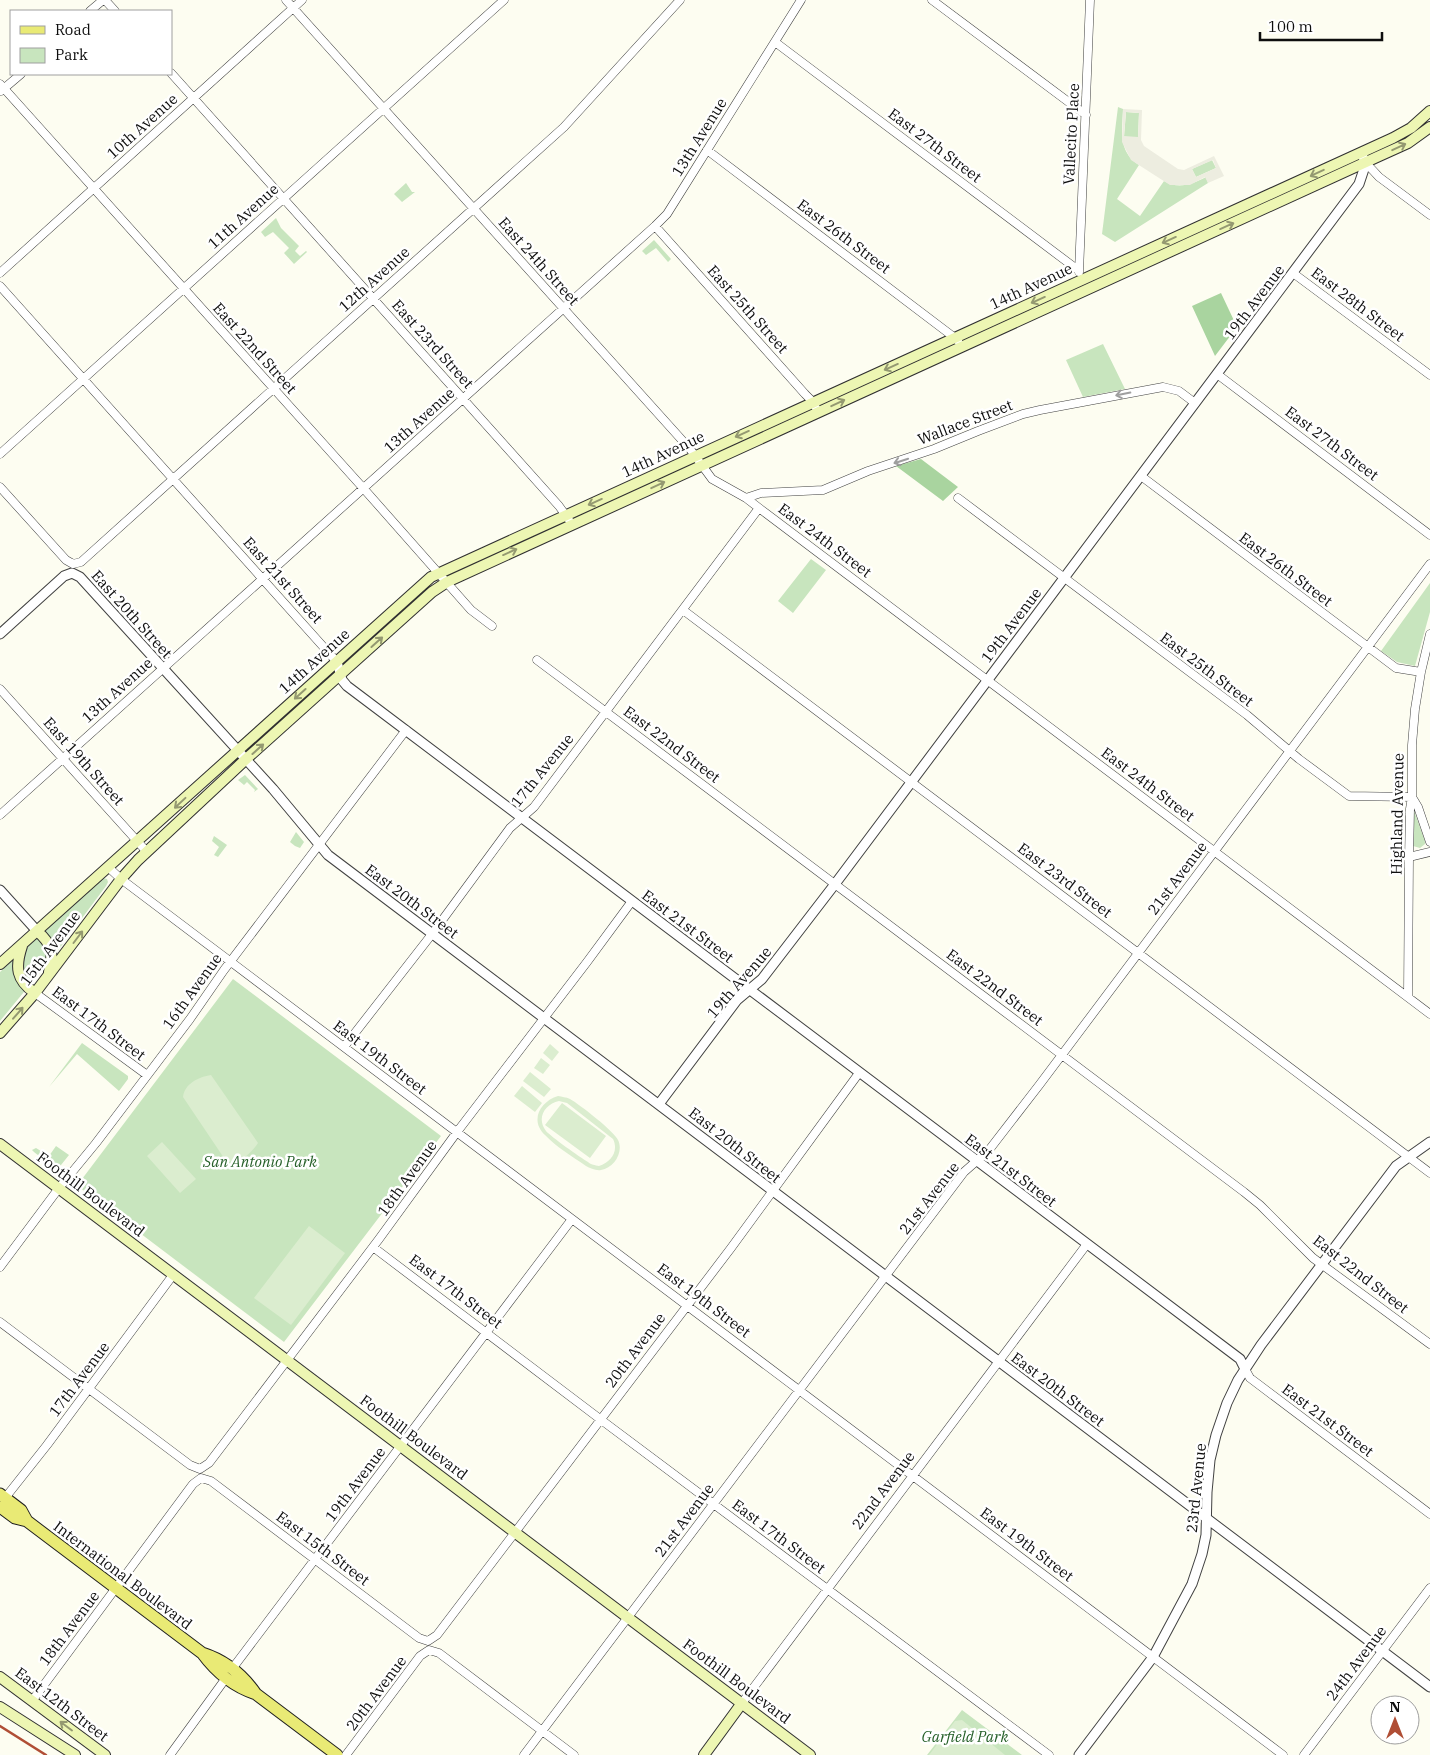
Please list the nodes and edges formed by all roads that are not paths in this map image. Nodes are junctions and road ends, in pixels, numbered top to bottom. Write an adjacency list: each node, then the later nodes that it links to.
1 (104, 0): 10 (street); 11 (street)
2 (286, 0): 9 (street, East 24th Street)
3 (302, 0): 9 (street, 10th Avenue)
4 (504, 0): 17 (street, 11th Avenue)
5 (680, 0): 26 (street, 12th Avenue)
6 (801, 0): 12 (street, 13th Avenue)
7 (932, 0): 19 (street)
8 (1090, 0): 19 (street, Vallecito Place)
9 (293, 8): 16 (street, 10th Avenue); 17 (street, East 24th Street)
10 (91, 10)
11 (114, 10)
12 (775, 42): 21 (street, 13th Avenue); 31 (street, East 27th Street)
13 (172, 74): 16 (street, East 23rd Street)
14 (20, 75): 15 (street)
15 (1, 88): 24 (street, East 22nd Street)
16 (194, 98): 24 (street, 10th Avenue); 25 (street, East 23rd Street)
17 (384, 109): 25 (street, 11th Avenue); 26 (street, East 24th Street)
18 (1430, 111): 22 (main road, 14th Avenue)
19 (1086, 115): 31 (street, Vallecito Place)
20 (1430, 127): 23 (main road, 14th Avenue, one-way to 20)
21 (707, 150): 28 (street, 13th Avenue); 36 (street, East 26th Street)
22 (1361, 153): 23 (street); 31 (main road, 14th Avenue, one-way to 31)
23 (1366, 163): 27 (street); 30 (street, 19th Avenue); 31 (main road, 14th Avenue, one-way to 23)
24 (94, 189): 29 (street, 10th Avenue); 33 (street, East 22nd Street)
25 (283, 198): 33 (street, 11th Avenue); 34 (street, East 23rd Street)
26 (473, 209): 34 (street, 12th Avenue); 35 (street, East 24th Street)
27 (1430, 215)
28 (655, 226): 35 (street, 13th Avenue); 43 (street, East 25th Street)
29 (0, 273)
30 (1293, 273): 38 (street, 19th Avenue); 39 (street, East 28th Street)
31 (1083, 280): 36 (main road, 14th Avenue, one-way to 36); 37 (main road, 14th Avenue)
32 (0, 286): 40 (street, East 21st Street)
33 (183, 288): 40 (street, 11th Avenue); 41 (street, East 22nd Street)
34 (373, 298): 41 (street, 12th Avenue); 42 (street, East 23rd Street)
35 (563, 308): 42 (street, 13th Avenue); 47 (street, East 24th Street)
36 (955, 338): 37 (street, East 26th Street); 43 (main road, 14th Avenue, one-way to 43)
37 (962, 347): 45 (main road, 14th Avenue, one-way to 37)
38 (1217, 374): 44 (street, 19th Avenue); 58 (street, East 27th Street)
39 (1430, 375)
40 (83, 378): 46 (street, 11th Avenue); 50 (street, East 21st Street)
41 (274, 390): 50 (street, 12th Avenue); 52 (street, East 22nd Street)
42 (463, 398): 52 (street, 13th Avenue); 56 (street, East 23rd Street)
43 (813, 402): 45 (street, East 25th Street); 47 (main road, 14th Avenue, one-way to 47)
44 (1195, 403): 49 (street, 19th Avenue); 53 (street, Wallace Street, one-way to 53)
45 (818, 412): 48 (main road, 14th Avenue)
46 (0, 454)
47 (695, 456): 48 (street, East 24th Street); 56 (main road, 14th Avenue, one-way to 56)
48 (701, 465): 53 (street, East 24th Street); 57 (main road, 14th Avenue, one-way to 48)
49 (1141, 476): 62 (street, 19th Avenue); 69 (street, East 26th Street)
50 (173, 478): 60 (street, 12th Avenue); 63 (street, East 21st Street)
51 (0, 487): 60 (street, East 20th Street)
52 (364, 489): 61 (street, East 22nd Street); 63 (street, 13th Avenue)
53 (746, 498): 55 (street, East 24th Street)
54 (958, 498): 62 (street, East 25th Street)
55 (760, 508): 65 (street, 17th Avenue); 75 (street, East 24th Street)
56 (566, 515): 57 (street, East 23rd Street); 61 (main road, 14th Avenue)
57 (572, 524): 64 (main road, 14th Avenue, one-way to 57)
58 (1430, 535)
59 (1430, 564): 69 (street, 21st Avenue)
60 (73, 569): 67 (street, 12th Avenue); 72 (street, East 20th Street)
61 (439, 573): 64 (street, East 22nd Street); 71 (main road, 14th Avenue)
62 (1065, 578): 75 (street, 19th Avenue); 79 (street, East 25th Street)
63 (263, 579): 71 (street, East 21st Street); 72 (street, 13th Avenue)
64 (447, 582): 66 (street, East 22nd Street); 74 (main road, 14th Avenue, one-way to 64)
65 (683, 610): 77 (street, 17th Avenue); 83 (street, East 23rd Street)
66 (492, 626)
67 (0, 634)
68 (1430, 634): 73 (street, Highland Avenue)
69 (1367, 648): 73 (street, East 26th Street); 79 (street, 21st Avenue)
70 (537, 660): 77 (street, East 22nd Street)
71 (337, 662): 74 (street, East 21st Street); 80 (main road, 14th Avenue, one-way to 80)
72 (163, 668): 80 (street, East 20th Street); 81 (street, 13th Avenue)
73 (1421, 672): 84 (street, Highland Avenue)
74 (340, 675): 78 (street, East 21st Street); 82 (main road, 14th Avenue, one-way to 74)
75 (987, 680): 83 (street, 19th Avenue); 90 (street, East 24th Street)
76 (0, 689): 81 (street, East 19th Street)
77 (606, 712): 86 (street, 17th Avenue); 96 (street, East 22nd Street)
78 (406, 730): 86 (street, East 21st Street); 89 (street, 16th Avenue)
79 (1290, 750): 84 (street, East 25th Street); 90 (street, 21st Avenue)
80 (237, 751): 82 (street, East 20th Street); 87 (main road, 14th Avenue, one-way to 87)
81 (62, 758): 85 (street, 13th Avenue); 87 (street, East 19th Street)
82 (245, 760): 89 (street, East 20th Street); 91 (main road, 14th Avenue)
83 (911, 782): 96 (street, 19th Avenue); 102 (street, East 23rd Street)
84 (1412, 797): 88 (street); 93 (street, Highland Avenue)
85 (0, 815)
86 (522, 817): 98 (street, East 21st Street); 100 (street, 17th Avenue)
87 (137, 842): 91 (street, East 19th Street); 94 (main road, 14th Avenue)
88 (1430, 842)
89 (320, 844): 100 (street, East 20th Street); 103 (street, 16th Avenue)
90 (1214, 851): 102 (street, 21st Avenue); 108 (street, East 24th Street)
91 (147, 852): 95 (main road, 14th Avenue)
92 (1430, 852): 93 (street)
93 (1409, 857): 108 (street, Highland Avenue)
94 (108, 867): 95 (street, East 19th Street); 99 (main road, 14th Avenue)
95 (121, 879): 103 (street, East 19th Street); 105 (main road, 15th Avenue, one-way to 95)
96 (835, 884): 106 (street, 19th Avenue); 113 (street, East 22nd Street)
97 (0, 890): 99 (street)
98 (632, 901): 106 (street, East 21st Street); 110 (street, 18th Avenue)
99 (37, 931): 101 (main road, 14th Avenue); 105 (main road)
100 (432, 934): 110 (street, East 20th Street); 112 (street, 17th Avenue)
101 (23, 944): 104 (main road, 14th Avenue); 107 (main road)
102 (1138, 952): 113 (street, 21st Avenue); 120 (street, East 23rd Street)
103 (231, 961): 112 (street, East 19th Street); 115 (street, 16th Avenue)
104 (0, 964)
105 (48, 976): 107 (main road, 15th Avenue)
106 (750, 990): 114 (street, East 21st Street); 116 (street, 19th Avenue)
107 (35, 993): 111 (main road, 15th Avenue, one-way to 107); 115 (street, East 17th Street)
108 (1408, 996): 109 (street, East 24th Street)
109 (1430, 1014)
110 (544, 1019): 116 (street, East 20th Street); 117 (street, 18th Avenue)
111 (0, 1033)
112 (344, 1047): 117 (street, East 19th Street)
113 (1061, 1055): 121 (street, 21st Avenue); 128 (street, East 22nd Street)
114 (859, 1073): 121 (street, East 21st Street); 124 (street, 20th Avenue)
115 (147, 1075): 123 (street, 16th Avenue)
116 (658, 1104): 124 (street, East 20th Street)
117 (457, 1132): 125 (street, East 19th Street); 127 (street, 18th Avenue)
118 (1430, 1142): 120 (street, 23rd Avenue)
119 (0, 1144): 123 (main road, Foothill Boulevard)
120 (1408, 1156): 122 (street, East 23rd Street); 128 (street, 23rd Avenue)
121 (977, 1161): 126 (street, East 21st Street); 131 (street, 21st Avenue)
122 (1430, 1173)
123 (59, 1188): 129 (street, 16th Avenue); 130 (main road, Foothill Boulevard)
124 (772, 1191): 131 (street, East 20th Street); 132 (street, 20th Avenue)
125 (572, 1219): 132 (street, East 19th Street); 134 (street, 19th Avenue)
126 (1087, 1244): 137 (street, 22nd Avenue); 138 (street, East 21st Street)
127 (373, 1247): 134 (street, East 17th Street); 136 (street, 18th Avenue)
128 (1323, 1264): 135 (street, East 22nd Street); 138 (street, 23rd Avenue)
129 (0, 1267)
130 (173, 1275): 136 (main road, Foothill Boulevard); 139 (street, 17th Avenue)
131 (885, 1277): 137 (street, East 20th Street); 140 (street, 21st Avenue)
132 (686, 1304): 140 (street, East 19th Street); 141 (street, 20th Avenue)
133 (0, 1322): 139 (street)
134 (487, 1332): 141 (street, East 17th Street); 142 (street, 19th Avenue)
135 (1430, 1344)
136 (287, 1360): 139 (street, 18th Avenue); 142 (main road, Foothill Boulevard)
137 (999, 1363): 143 (street, 22nd Avenue); 148 (street, East 20th Street)
138 (1245, 1369): 147 (street, East 21st Street); 148 (street, 23rd Avenue)
139 (88, 1388): 145 (street, 17th Avenue)
140 (800, 1390): 143 (street, East 19th Street); 146 (street, 21st Avenue)
141 (600, 1419): 146 (street, East 17th Street); 149 (street, 20th Avenue)
142 (400, 1446): 149 (main road, Foothill Boulevard); 150 (street, 19th Avenue)
143 (912, 1476): 153 (street, 22nd Avenue); 157 (street, East 19th Street)
144 (202, 1478): 150 (street, East 15th Street); 151 (street, 18th Avenue)
145 (2, 1500): 151 (main road, International Boulevard)
146 (714, 1504): 153 (street, East 17th Street); 154 (street, 21st Avenue)
147 (1430, 1514)
148 (1207, 1518): 156 (street, East 20th Street); 157 (street, 23rd Avenue)
149 (514, 1531): 154 (main road, Foothill Boulevard); 155 (street, 20th Avenue)
150 (315, 1560): 155 (street, East 15th Street); 158 (street, 19th Avenue)
151 (116, 1588): 158 (main road, International Boulevard); 161 (street, 18th Avenue)
152 (1430, 1588): 156 (street, 24th Avenue)
153 (827, 1589): 162 (street, 22nd Avenue); 174 (street, East 17th Street)
154 (628, 1617): 162 (main road, Foothill Boulevard); 164 (street, 21st Avenue)
155 (428, 1641)
156 (1382, 1651): 160 (street, East 20th Street); 177 (street, 24th Avenue)
157 (1153, 1657): 175 (street, 23rd Avenue); 176 (street, East 19th Street)
158 (229, 1674): 167 (street, 19th Avenue); 168 (main road, International Boulevard)
159 (0, 1676): 161 (main road, East 12th Street)
160 (1430, 1687)
161 (32, 1700): 166 (main road, East 12th Street, one-way to 161)
162 (742, 1703): 172 (main road, 22nd Avenue); 173 (main road, Foothill Boulevard)
163 (0, 1707): 165 (main road)
164 (542, 1731): 169 (street, 20th Avenue); 170 (street, 21st Avenue); 171 (street)
165 (75, 1755)
166 (105, 1755)
167 (170, 1755)
168 (337, 1755)
169 (346, 1755)
170 (524, 1755)
171 (574, 1755)
172 (704, 1755)
173 (810, 1755)
174 (1049, 1755)
175 (1079, 1755)
176 (1283, 1755)
177 (1304, 1755)

